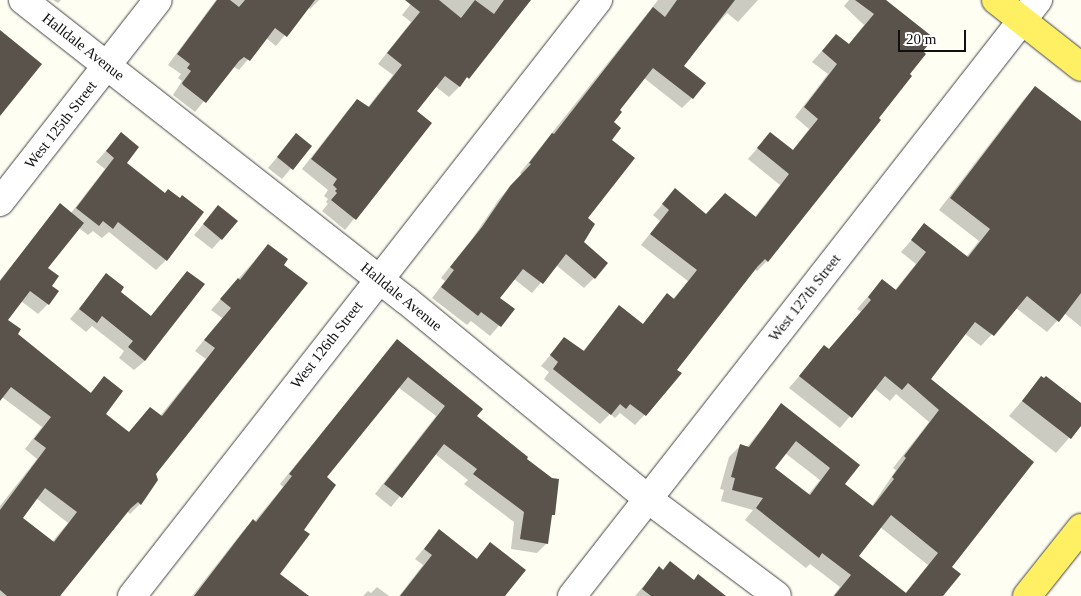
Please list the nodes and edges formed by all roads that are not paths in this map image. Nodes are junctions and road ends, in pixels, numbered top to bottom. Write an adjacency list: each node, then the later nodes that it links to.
1 (23, 0): 6 (street, Halldale Avenue)
2 (158, 0): 6 (street, West 125th Street)
3 (598, 0): 9 (street, West 126th Street)
4 (996, 0): 5 (main road)
5 (1030, 10): 7 (main road); 10 (street, West 127th Street)
6 (107, 66): 8 (street, West 125th Street); 9 (street, Halldale Avenue)
7 (1081, 67)
8 (0, 202)
9 (379, 279): 10 (street, Halldale Avenue); 12 (street, West 126th Street)
10 (648, 499): 13 (street, West 127th Street); 14 (street, Halldale Avenue)
11 (1081, 528): 15 (main road)
12 (132, 596)
13 (572, 596)
14 (777, 596)
15 (1027, 596)

